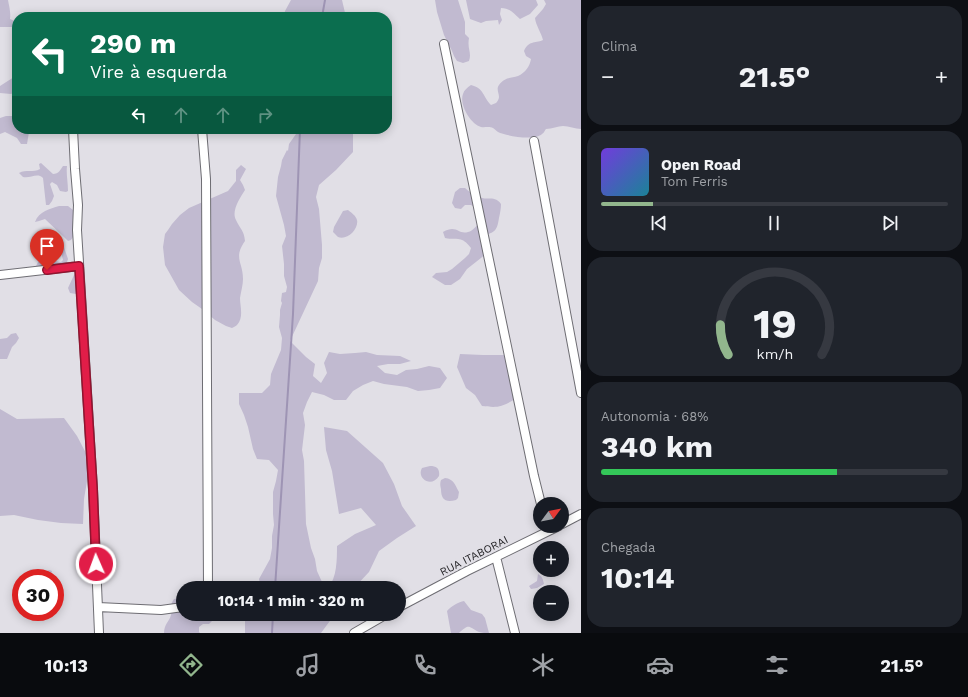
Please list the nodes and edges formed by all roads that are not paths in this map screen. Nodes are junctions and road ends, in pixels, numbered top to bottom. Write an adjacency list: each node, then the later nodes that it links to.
1 (444, 44): 8 (street)
2 (74, 134): 5 (street)
3 (202, 134): 13 (street)
4 (534, 141): 7 (street)
5 (79, 266): 6 (street); 15 (street)
6 (0, 275)
7 (581, 394)
8 (539, 497)
9 (581, 514): 10 (street)
10 (569, 520)
11 (540, 533): 12 (street, RUA ITABORAI)
12 (496, 557): 14 (street, RUA ITABORAI); 22 (street)
13 (208, 581)
14 (406, 603)
15 (98, 607): 16 (street); 19 (street)
16 (176, 607)
17 (376, 621): 18 (street)
18 (371, 624): 20 (street); 21 (street)
19 (99, 633)
20 (354, 633)
21 (374, 633)
22 (515, 633)

